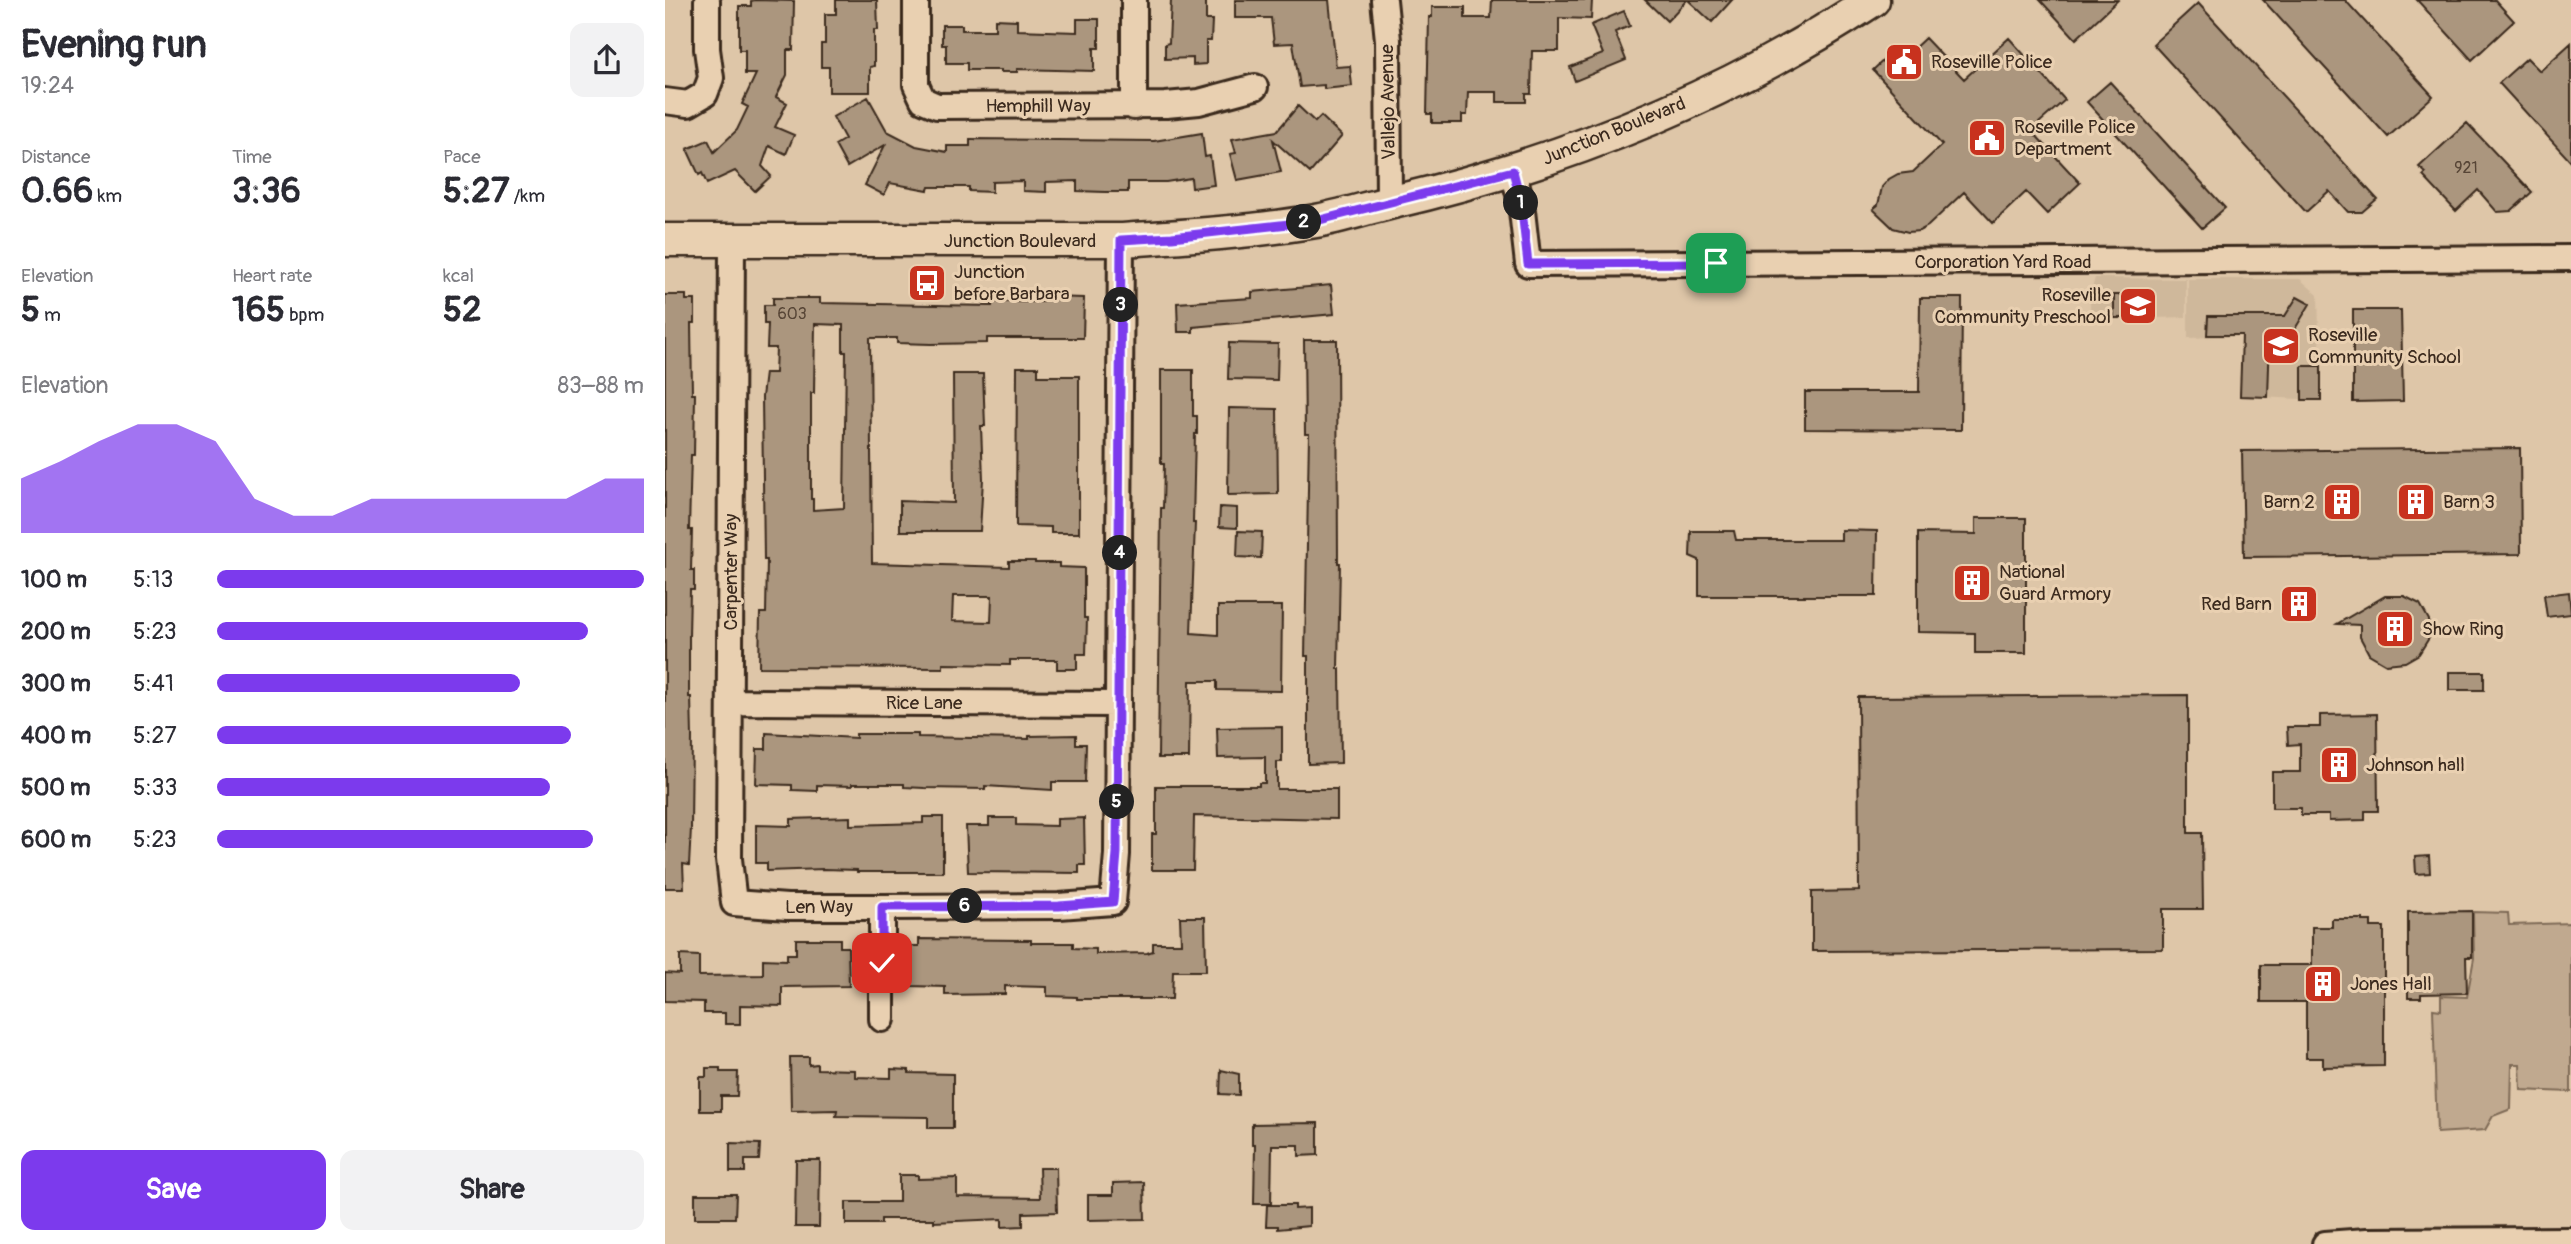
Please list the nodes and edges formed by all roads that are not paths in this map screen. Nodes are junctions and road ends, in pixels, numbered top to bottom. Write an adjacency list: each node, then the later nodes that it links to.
1 (708, 0): 7 (street)
2 (916, 0): 8 (street, Hemphill Way)
3 (1134, 0): 8 (street)
4 (1384, 0): 10 (street, Vallejo Avenue)
5 (1873, 0): 9 (main road, Junction Boulevard)
6 (1255, 87): 8 (street, Hemphill Way)
7 (665, 101)
8 (1134, 107)
9 (1513, 171): 10 (main road, Junction Boulevard); 14 (street, Corporation Yard Road)
10 (1389, 203): 13 (main road, Junction Boulevard)
11 (665, 240): 12 (main road, Junction Boulevard)
12 (732, 240): 13 (main road, Junction Boulevard); 15 (street, Carpenter Way)
13 (1121, 240): 16 (street)
14 (2571, 258)
15 (730, 702): 16 (street, Rice Lane); 17 (street, Carpenter Way)
16 (1117, 704): 18 (street, Len Way)
17 (734, 903): 18 (street, Len Way)
18 (882, 907): 19 (street)
19 (882, 1019)
20 (2571, 1240): 21 (street)
21 (2325, 1244)

